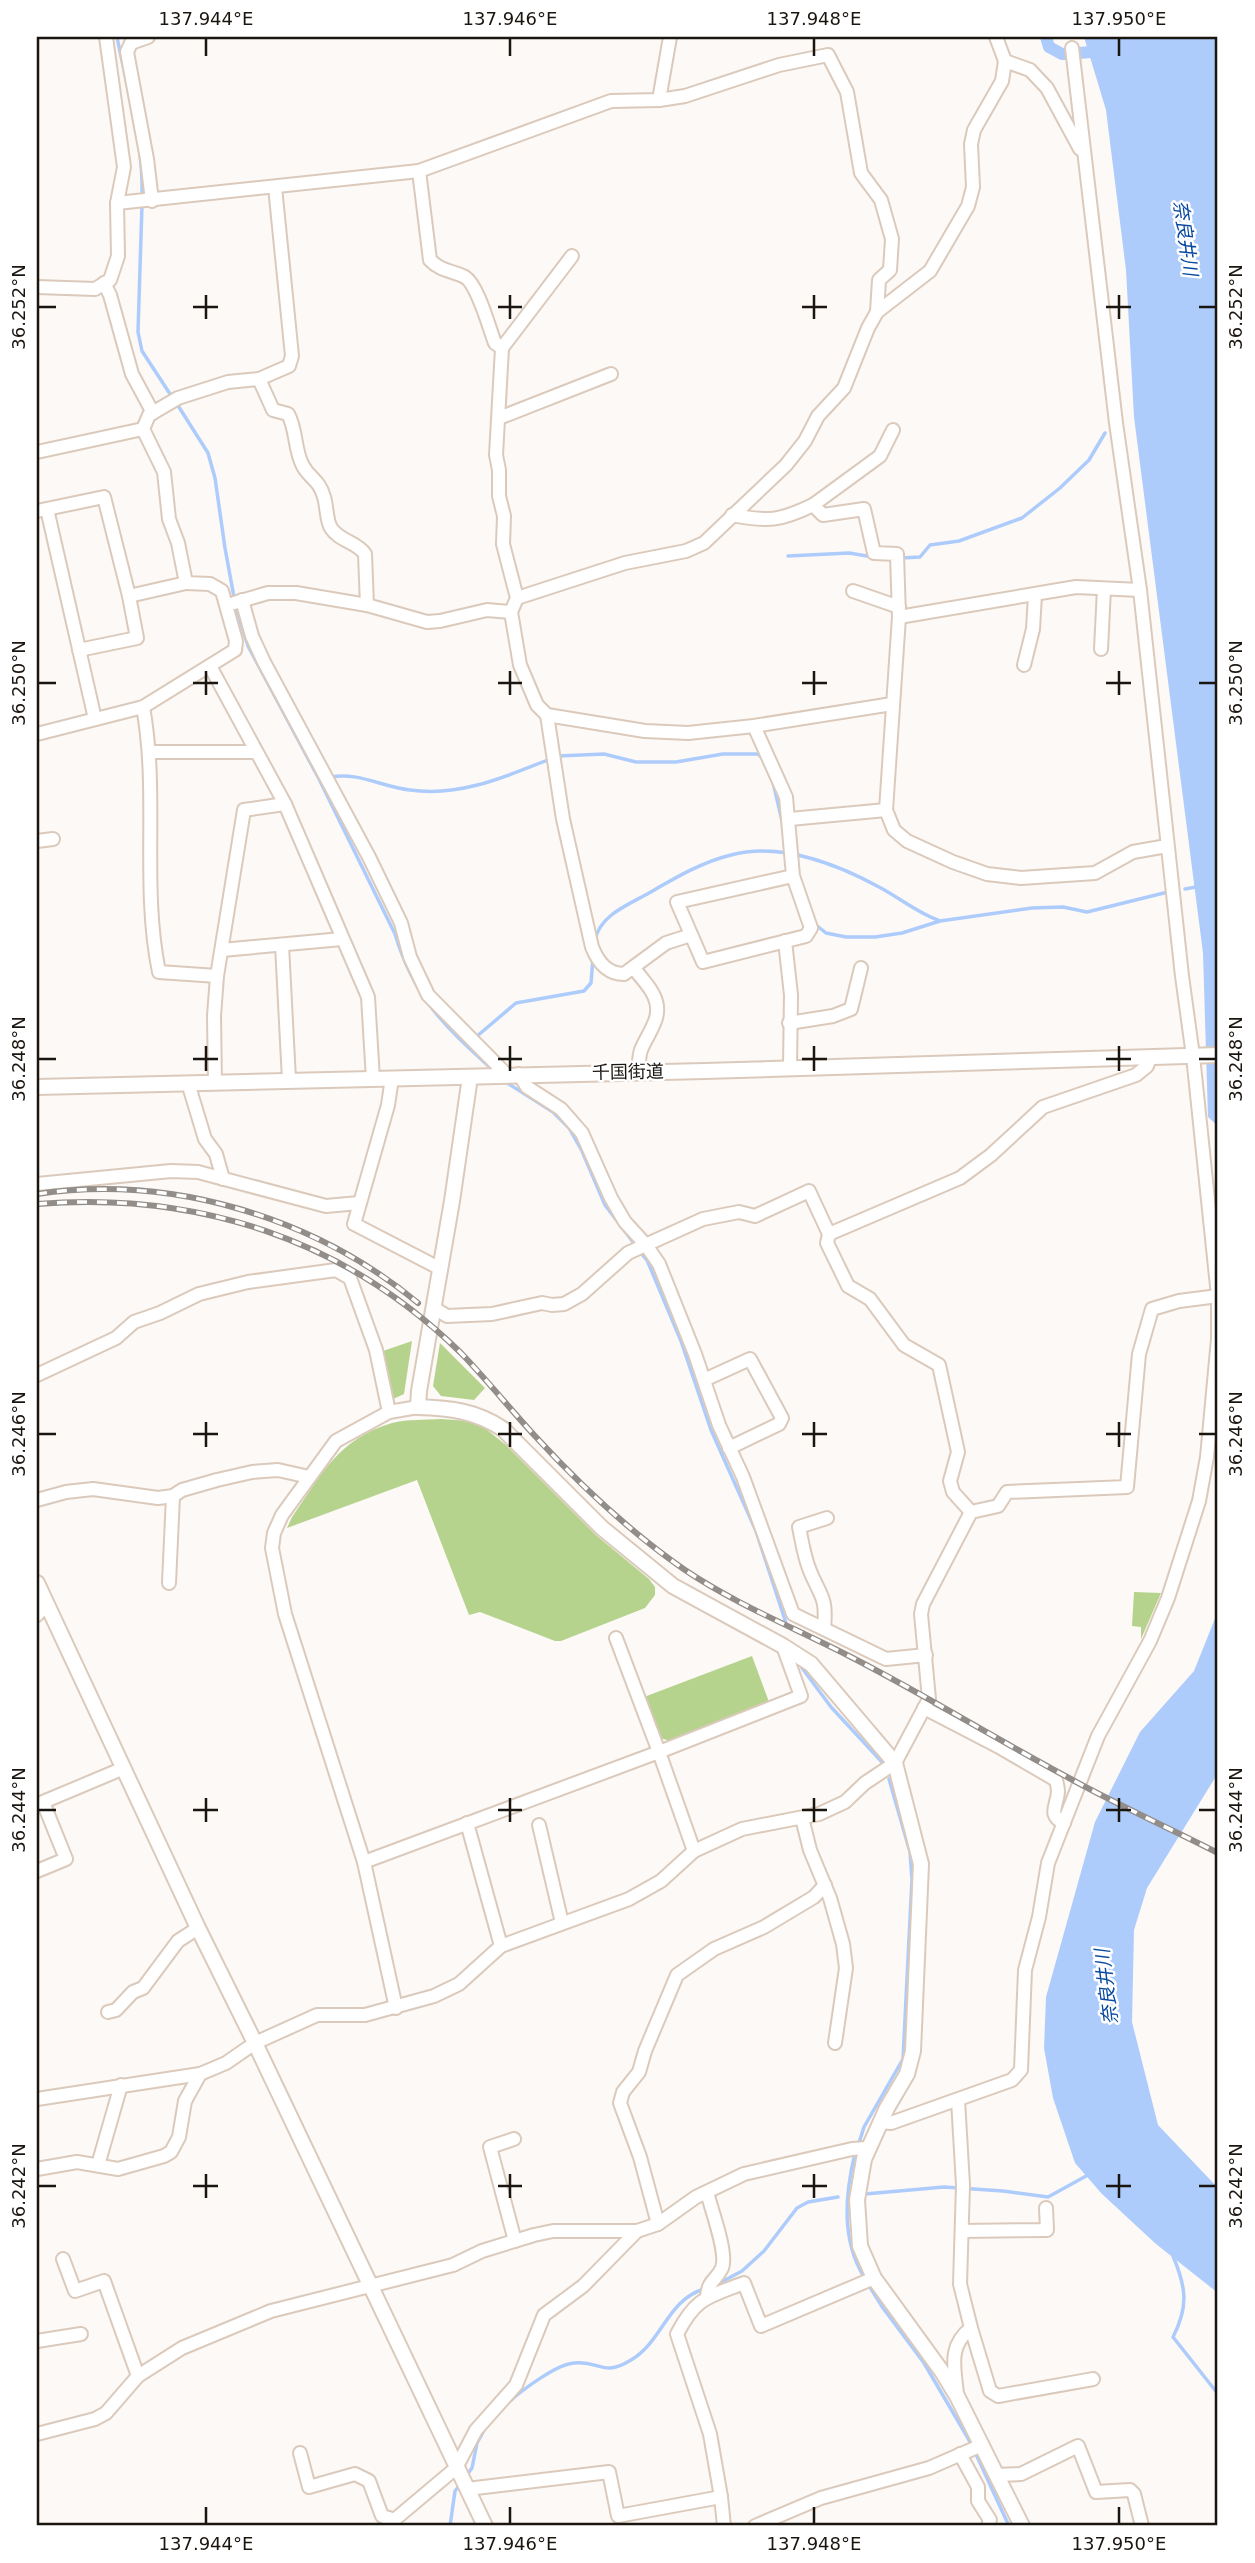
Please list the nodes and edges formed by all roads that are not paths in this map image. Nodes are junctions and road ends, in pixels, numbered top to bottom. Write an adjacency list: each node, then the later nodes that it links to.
1 (106, 37): 12 (street)
2 (148, 37): 11 (street)
3 (670, 37): 7 (street)
4 (996, 37): 6 (street)
5 (1072, 48): 8 (street)
6 (1006, 61): 8 (street); 16 (street)
7 (659, 100): 9 (street); 16 (street)
8 (1084, 155): 30 (street)
9 (419, 171): 10 (street); 17 (street)
10 (275, 187): 11 (street); 19 (street)
11 (149, 201): 12 (street)
12 (122, 202): 14 (street)
13 (572, 256): 17 (street)
14 (104, 283): 15 (street); 20 (street)
15 (37, 288)
16 (877, 312): 27 (street)
17 (502, 348): 21 (street)
18 (611, 374): 21 (street)
19 (258, 379): 20 (street); 36 (street)
20 (153, 412): 22 (street)
21 (499, 418): 34 (street)
22 (143, 429): 24 (street); 28 (street)
23 (893, 430): 25 (street)
24 (37, 452)
25 (813, 505): 27 (street); 38 (street)
26 (42, 510): 33 (street); 40 (street)
27 (732, 515): 34 (street)
28 (186, 583): 33 (street); 35 (street)
29 (1104, 589): 30 (street); 32 (street); 39 (street)
30 (1140, 590): 56 (street)
31 (853, 591): 38 (street)
32 (1035, 595): 38 (street); 41 (street)
33 (128, 596): 40 (street)
34 (517, 598): 37 (street)
35 (234, 603): 36 (street); 42 (street); 72 (street)
36 (368, 605): 37 (street)
37 (511, 612): 45 (street)
38 (899, 612): 43 (street)
39 (1101, 649)
40 (79, 650): 46 (street)
41 (1024, 665)
42 (210, 666): 44 (street); 50 (street)
43 (892, 704): 47 (street); 52 (street)
44 (143, 707): 46 (street); 49 (street)
45 (547, 715): 47 (street); 63 (street)
46 (95, 719): 48 (street)
47 (754, 726): 53 (street)
48 (37, 734)
49 (149, 752): 50 (street); 65 (street)
50 (256, 752): 51 (street)
51 (285, 804): 59 (street); 62 (street)
52 (886, 810): 53 (street); 56 (street)
53 (790, 819): 57 (street)
54 (53, 839): 55 (street)
55 (37, 841)
56 (1167, 846): 68 (street)
57 (793, 876): 58 (street); 60 (street)
58 (691, 935): 60 (street); 63 (street)
59 (342, 939): 61 (street); 75 (street)
60 (785, 942): 66 (street)
61 (282, 945): 62 (street); 76 (street)
62 (222, 950): 65 (street)
63 (634, 968): 71 (street)
64 (861, 968): 66 (street)
65 (217, 976): 78 (street)
66 (789, 1023): 70 (street)
67 (1218, 1055): 68 (street, 千国街道)
68 (1197, 1056): 69 (street, 千国街道); 86 (street)
69 (1150, 1058): 70 (street, 千国街道); 83 (street)
70 (790, 1068): 71 (street, 千国街道)
71 (638, 1072): 72 (street, 千国街道)
72 (505, 1075): 73 (street, 千国街道); 84 (street)
73 (470, 1077): 74 (street, 千国街道); 85 (street)
74 (392, 1078): 75 (street, 千国街道); 82 (street)
75 (373, 1079): 76 (street, 千国街道)
76 (289, 1080): 78 (street, 千国街道)
77 (188, 1083): 78 (street, 千国街道); 79 (street, 千国街道); 80 (street)
78 (215, 1083)
79 (37, 1087)
80 (223, 1179): 81 (street); 82 (street)
81 (37, 1184)
82 (359, 1203): 85 (street)
83 (829, 1234): 84 (street); 96 (street)
84 (640, 1248): 87 (street); 89 (street)
85 (441, 1269): 87 (street)
86 (1218, 1296): 96 (street); 113 (street)
87 (434, 1308): 90 (street)
88 (37, 1375): 91 (street)
89 (704, 1380): 92 (street); 92 (street)
90 (418, 1407): 91 (street); 103 (street)
91 (389, 1412): 93 (street)
92 (729, 1448): 101 (street)
93 (309, 1477): 94 (street); 116 (street)
94 (173, 1496): 95 (street); 99 (street)
95 (37, 1500)
96 (971, 1512): 104 (street)
97 (827, 1518): 101 (street)
98 (37, 1583): 100 (street)
99 (169, 1583)
100 (41, 1610): 108 (street)
101 (824, 1629): 104 (street)
102 (615, 1638): 106 (street)
103 (783, 1646): 106 (street); 107 (street)
104 (926, 1655): 105 (street)
105 (924, 1708): 107 (street); 113 (street)
106 (659, 1752): 112 (street); 115 (street)
107 (895, 1763): 111 (street); 130 (street)
108 (124, 1768): 110 (street); 120 (street)
109 (37, 1788): 110 (street)
110 (43, 1802): 117 (street)
111 (802, 1818): 115 (street); 118 (street)
112 (467, 1823): 116 (street); 121 (street)
113 (1064, 1823): 129 (street)
114 (539, 1825): 119 (street)
115 (694, 1851): 119 (street)
116 (364, 1862): 122 (street)
117 (37, 1871)
118 (825, 1885): 125 (street); 137 (street)
119 (562, 1923): 121 (street)
120 (198, 1928): 123 (street); 124 (street)
121 (501, 1946): 122 (street)
122 (396, 2008): 124 (street)
123 (108, 2012)
124 (256, 2043): 126 (street); 143 (street)
125 (835, 2043)
126 (200, 2074): 127 (street); 133 (street)
127 (121, 2085): 128 (street); 133 (street)
128 (37, 2099)
129 (958, 2100): 130 (street); 139 (street)
130 (881, 2122): 132 (street)
131 (514, 2139): 140 (street)
132 (859, 2148): 135 (street); 142 (street)
133 (98, 2165): 134 (street)
134 (37, 2169)
135 (707, 2192): 137 (street); 144 (street)
136 (1046, 2208): 139 (street)
137 (657, 2224): 138 (street)
138 (637, 2231): 140 (street); 154 (street)
139 (962, 2231): 145 (street)
140 (515, 2241): 143 (street)
141 (63, 2259): 148 (street)
142 (868, 2281): 144 (street); 150 (street)
143 (368, 2285): 148 (street); 154 (street)
144 (708, 2290): 157 (street)
145 (971, 2328): 149 (street); 150 (street)
146 (81, 2333): 147 (street)
147 (37, 2341)
148 (138, 2376): 151 (street)
149 (1093, 2379)
150 (957, 2396): 152 (street)
151 (37, 2434)
152 (972, 2450): 155 (street); 161 (street); 162 (street)
153 (300, 2453): 158 (street)
154 (456, 2468): 156 (street); 158 (street)
155 (997, 2475): 163 (street); 164 (street)
156 (467, 2489): 157 (street); 159 (street)
157 (721, 2497): 160 (street)
158 (391, 2523)
159 (485, 2526)
160 (724, 2526)
161 (755, 2526)
162 (988, 2526)
163 (1022, 2526)
164 (1142, 2526)

